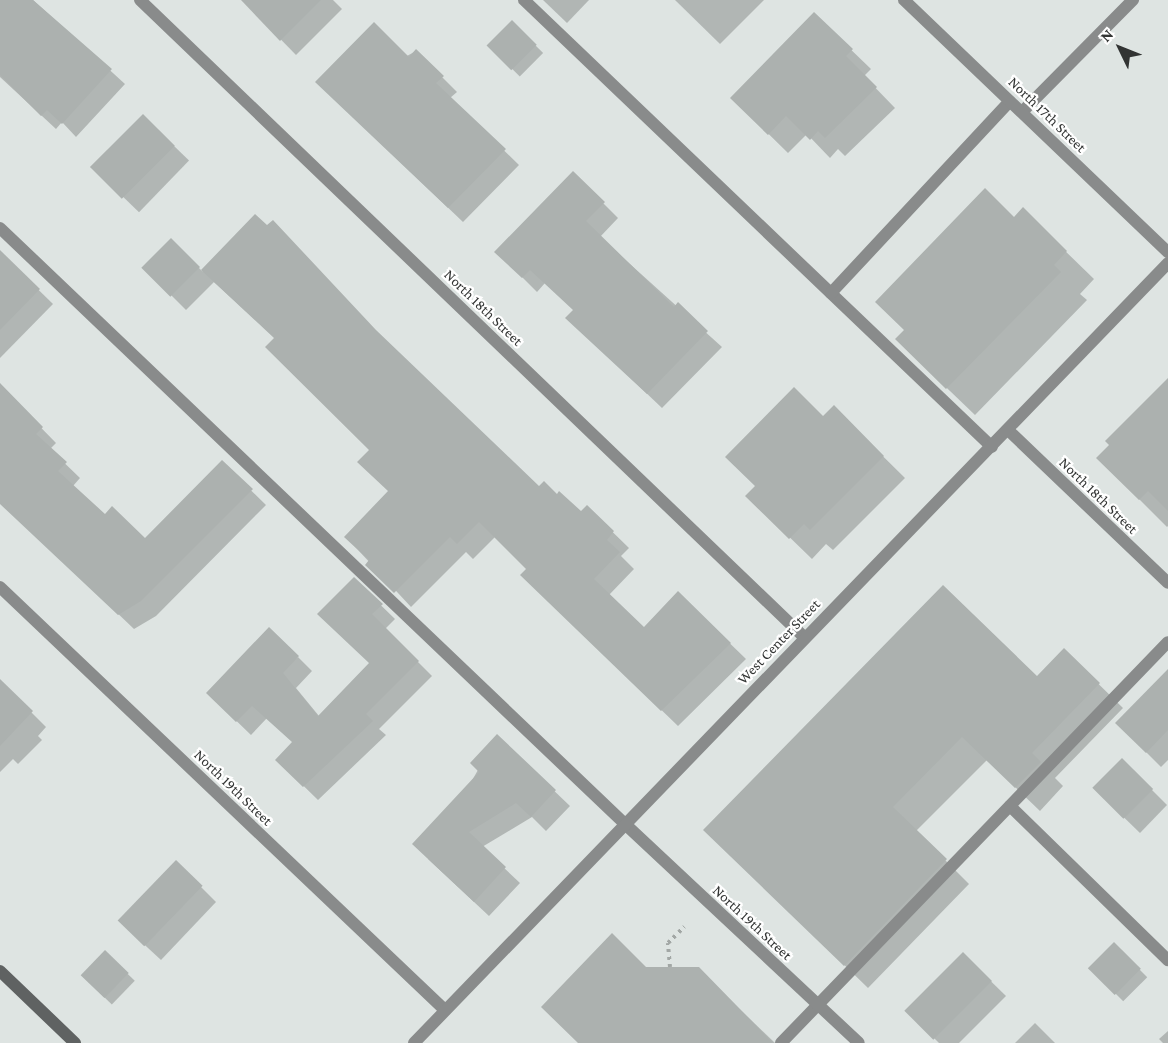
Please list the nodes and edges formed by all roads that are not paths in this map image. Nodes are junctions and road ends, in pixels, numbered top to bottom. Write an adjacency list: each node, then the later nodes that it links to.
1 (140, 0): 15 (street, North 18th Street)
2 (524, 0): 10 (street)
3 (904, 0): 5 (street, North 17th Street)
4 (1133, 0): 6 (street)
5 (1010, 101): 6 (street, North 17th Street); 10 (street)
6 (1022, 112): 8 (street, North 17th Street)
7 (0, 228): 18 (street, North 19th Street)
8 (1168, 252)
9 (1168, 263): 11 (street, West Center Street)
10 (831, 293): 12 (street)
11 (1008, 430): 12 (street, West Center Street); 13 (street, North 18th Street)
12 (992, 447): 15 (street, West Center Street)
13 (1168, 582)
14 (0, 587): 22 (street, North 19th Street)
15 (804, 637): 18 (street, West Center Street)
16 (1168, 642): 17 (street)
17 (1010, 806): 19 (street); 21 (street)
18 (625, 824): 21 (street, North 19th Street); 22 (street, West Center Street)
19 (1168, 960)
20 (0, 971): 23 (main road)
21 (818, 1004): 25 (street); 26 (street, North 19th Street)
22 (445, 1010): 24 (street, West Center Street)
23 (75, 1043)
24 (414, 1043)
25 (781, 1043)
26 (859, 1043)

